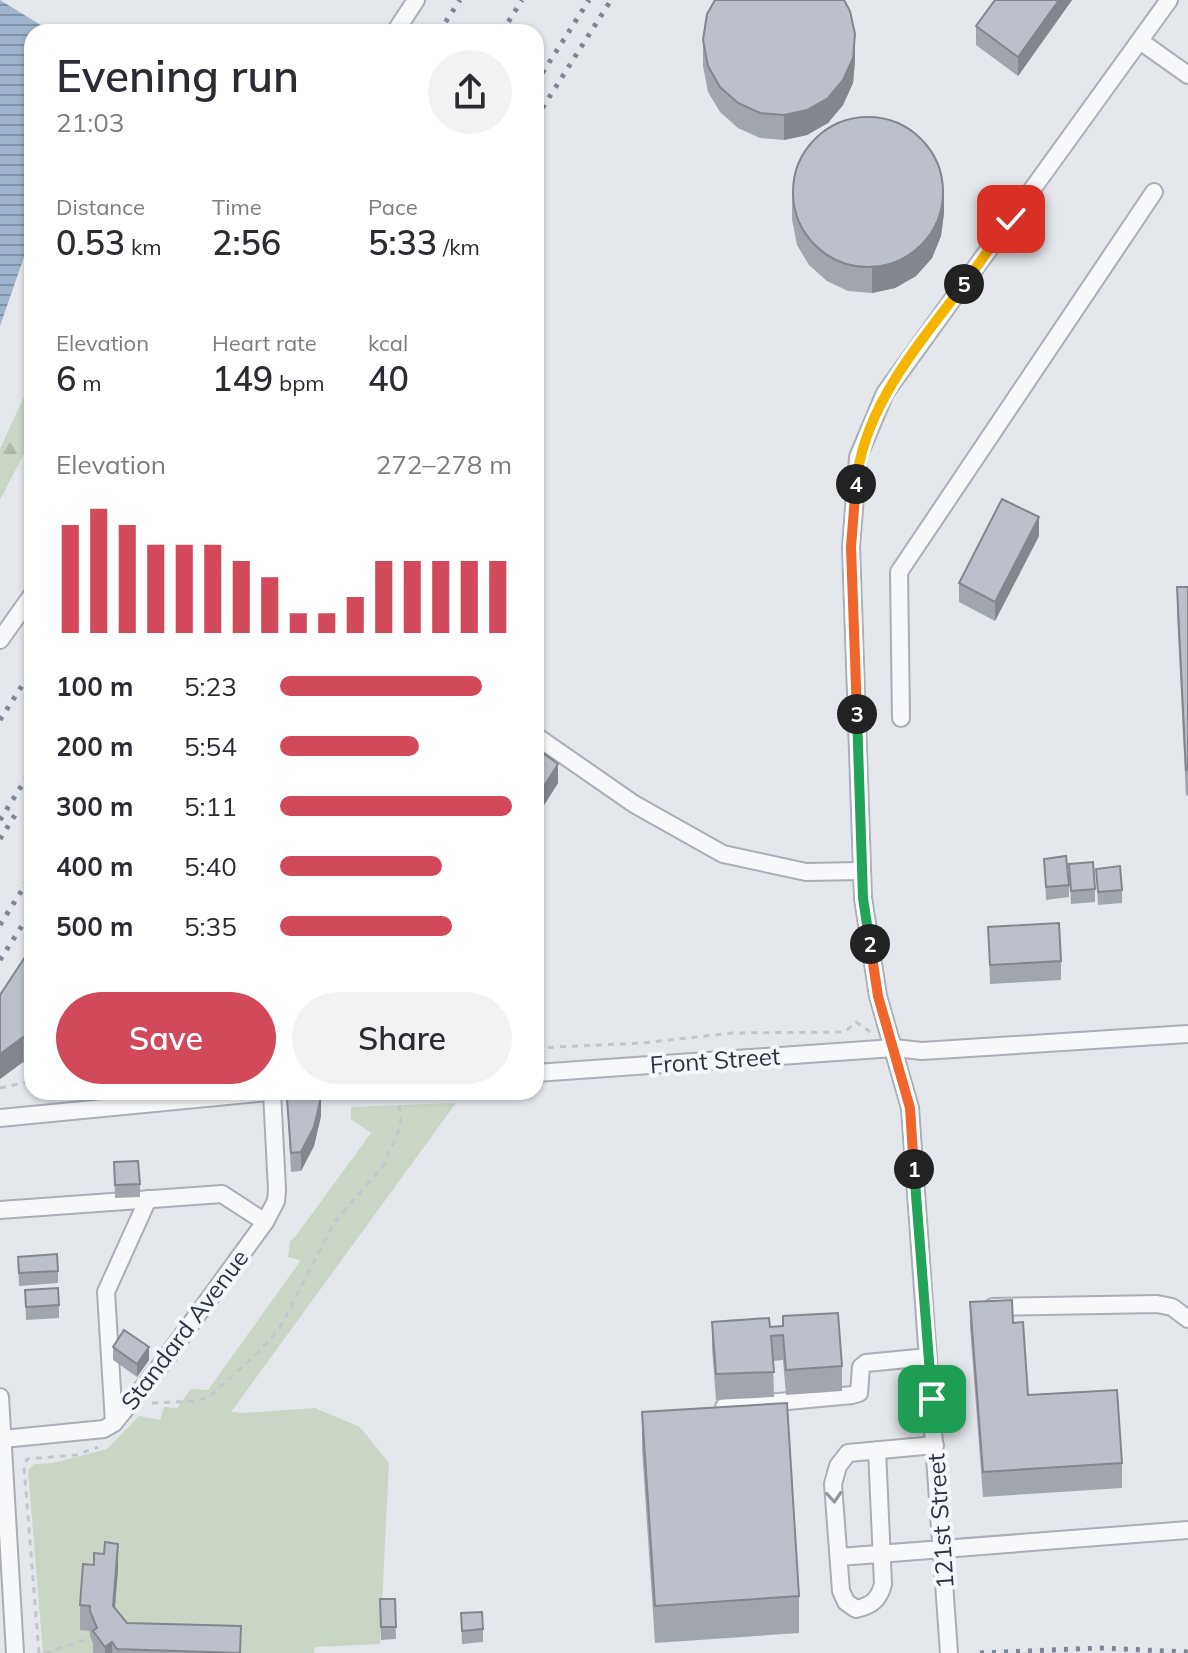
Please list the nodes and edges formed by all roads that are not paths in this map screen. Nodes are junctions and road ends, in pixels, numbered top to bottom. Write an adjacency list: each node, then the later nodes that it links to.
1 (416, 0): 3 (street)
2 (1169, 0): 4 (street)
3 (400, 24)
4 (1140, 41): 5 (street); 11 (street, 121st Street)
5 (1188, 75)
6 (1154, 192): 9 (street)
7 (24, 606): 8 (street)
8 (0, 640)
9 (901, 718)
10 (544, 742): 11 (street)
11 (862, 871): 13 (street, 121st Street)
12 (1188, 1034): 13 (street, Front Street)
13 (894, 1048): 14 (street, Front Street); 23 (street, 121st Street)
14 (544, 1072)
15 (187, 1100): 17 (street)
16 (271, 1100): 20 (street, Standard Avenue)
17 (0, 1118)
18 (148, 1199): 19 (street); 20 (street); 26 (street)
19 (0, 1210)
20 (265, 1222): 26 (street, Standard Avenue)
21 (993, 1307): 22 (street)
22 (1188, 1319)
23 (928, 1357): 25 (street); 28 (street, 121st Street)
24 (0, 1397): 27 (street)
25 (724, 1407)
26 (114, 1423): 27 (street, Standard Avenue)
27 (3, 1439): 34 (street)
28 (935, 1445): 29 (street); 31 (street, 121st Street)
29 (877, 1450): 32 (street); 33 (street, one-way to 33)
30 (1188, 1530): 31 (street)
31 (943, 1549): 32 (street); 35 (street, 121st Street)
32 (882, 1555): 33 (street); 33 (street)
33 (839, 1557)
34 (10, 1645)
35 (949, 1653)

